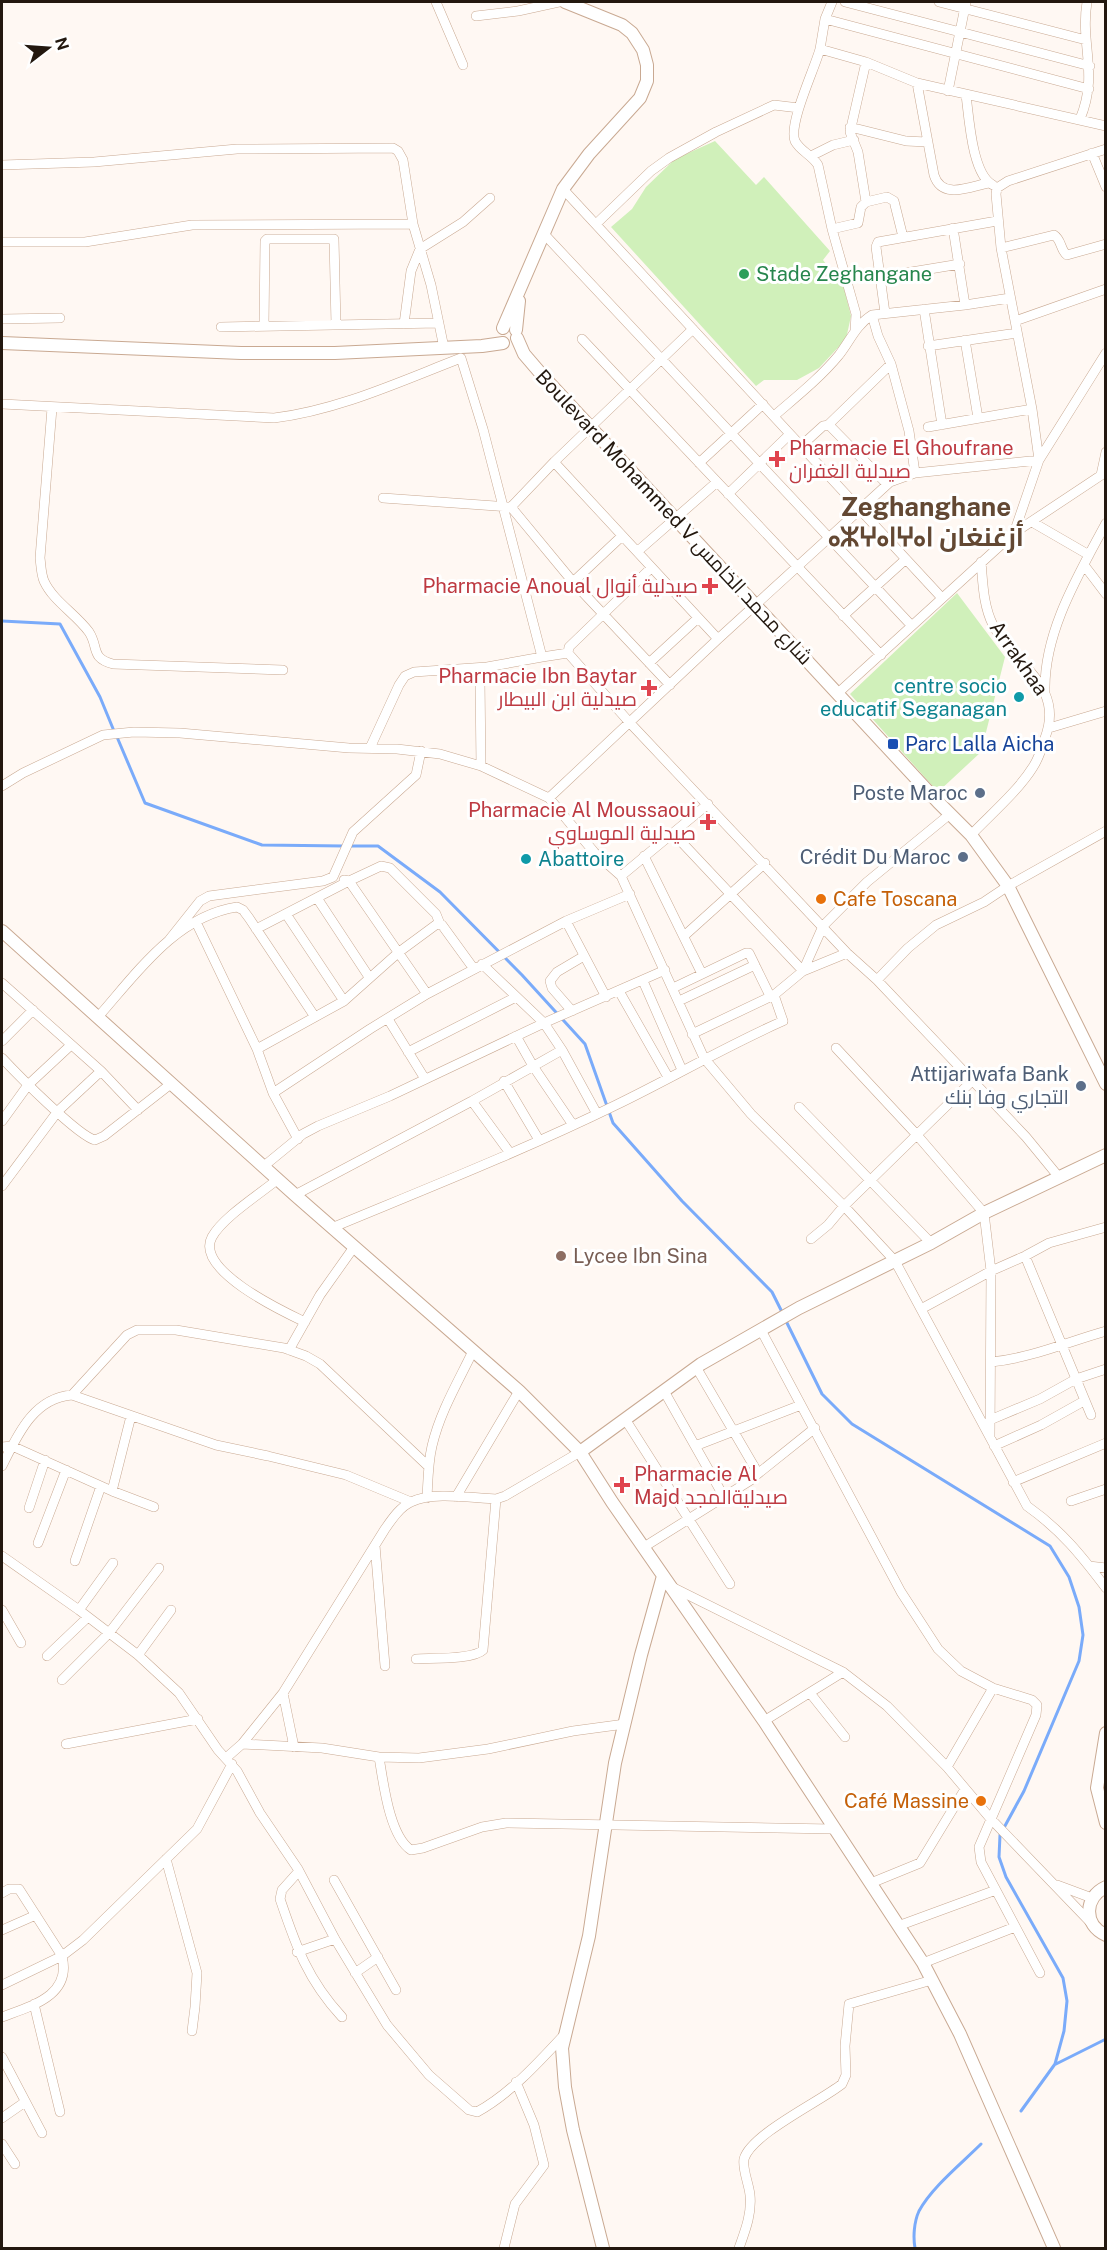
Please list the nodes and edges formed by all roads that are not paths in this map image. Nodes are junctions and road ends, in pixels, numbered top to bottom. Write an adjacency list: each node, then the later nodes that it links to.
1 (436, 2): 16 (street)
2 (559, 2): 9 (street)
3 (565, 2): 35 (street)
4 (832, 2): 10 (street)
5 (845, 2): 11 (street)
6 (939, 2): 8 (street)
7 (1087, 2): 12 (street)
8 (965, 5): 11 (street); 12 (street)
9 (476, 16)
10 (825, 19): 13 (street); 14 (street)
11 (959, 32): 14 (street); 17 (street)
12 (1086, 40): 17 (street)
13 (820, 49): 15 (street); 22 (street)
14 (955, 54): 19 (street); 20 (street)
15 (866, 62): 18 (street); 25 (street)
16 (463, 65)
17 (1090, 66): 19 (street)
18 (917, 83): 20 (street); 27 (street)
19 (1089, 89): 23 (street)
20 (948, 91): 21 (street)
21 (966, 95): 23 (street); 32 (street)
22 (799, 108): 30 (street); 40 (street)
23 (1080, 119): 24 (street)
24 (1106, 126)
25 (850, 127): 26 (street); 27 (street)
26 (854, 140): 30 (street); 37 (street)
27 (927, 142): 32 (street)
28 (1106, 148): 29 (street)
29 (1092, 153): 33 (street); 34 (street)
30 (811, 156): 42 (street)
31 (2, 165): 39 (street)
32 (988, 183): 34 (street)
33 (1106, 187)
34 (997, 188): 38 (street)
35 (563, 189): 40 (street); 43 (street)
36 (490, 198): 48 (street)
37 (866, 202): 42 (street); 44 (street)
38 (997, 221): 41 (street); 47 (street)
39 (413, 224): 45 (street); 48 (street)
40 (596, 224): 65 (street)
41 (953, 228): 44 (street); 49 (street)
42 (832, 229): 66 (street)
43 (545, 235): 68 (street); 76 (street)
44 (903, 237): 50 (street)
45 (2, 242)
46 (1106, 244): 47 (street)
47 (1001, 248): 52 (street)
48 (420, 249): 60 (street); 61 (street)
49 (960, 264): 50 (street); 53 (street)
50 (880, 277): 55 (street)
51 (1106, 289): 59 (street)
52 (1010, 298): 53 (street); 59 (street)
53 (965, 305): 54 (street)
54 (924, 309): 55 (street); 72 (street)
55 (885, 313): 56 (street)
56 (872, 315): 66 (street); 77 (street)
57 (60, 318): 58 (street)
58 (2, 319)
59 (1015, 321): 67 (street)
60 (439, 323): 61 (street); 73 (street)
61 (404, 324): 62 (street)
62 (336, 325): 63 (street); 63 (street)
63 (264, 326): 64 (street)
64 (221, 327)
65 (693, 329): 76 (street); 79 (street)
66 (855, 331): 83 (street)
67 (1017, 333): 70 (street); 82 (street)
68 (508, 336): 74 (street); 87 (street, Boulevard Mohammed V شارع محمد الخامس)
69 (582, 339): 78 (street)
70 (965, 340): 72 (street); 84 (street)
71 (2, 344): 73 (street)
72 (928, 346): 86 (street)
73 (444, 348): 74 (street)
74 (460, 352): 81 (street); 103 (street)
75 (1106, 353): 93 (street)
76 (660, 360): 78 (street); 89 (street)
77 (891, 364): 85 (street); 97 (street)
78 (629, 390): 87 (street); 95 (street)
79 (763, 404): 83 (street); 89 (street)
80 (2, 405): 81 (street)
81 (52, 408): 133 (street)
82 (1032, 409): 84 (street); 93 (street)
83 (774, 417): 90 (street)
84 (978, 418): 86 (street)
85 (828, 424): 91 (street); 100 (street)
86 (942, 424): 88 (street)
87 (591, 427): 94 (street); 105 (street, Boulevard Mohammed V شارع محمد الخامس)
88 (928, 427)
89 (731, 434): 95 (street); 96 (street)
90 (790, 434): 91 (street); 96 (street)
91 (801, 446): 104 (street)
92 (1106, 452): 98 (street)
93 (1039, 460): 97 (street); 108 (street)
94 (554, 462): 103 (street); 109 (street)
95 (699, 463): 99 (street)
96 (759, 465): 101 (street); 110 (street)
97 (915, 473): 100 (street)
98 (1103, 474): 106 (street)
99 (717, 482): 101 (street); 105 (street)
100 (887, 484): 104 (street)
101 (728, 494): 116 (street)
102 (383, 498): 103 (street)
103 (507, 507): 118 (street); 130 (street)
104 (859, 509): 110 (street); 113 (street)
105 (676, 517): 111 (street); 122 (street, Boulevard Mohammed V شارع محمد الخامس)
106 (1032, 522): 108 (street); 112 (street)
107 (1106, 523): 112 (street)
108 (1014, 533): 114 (street)
109 (622, 536): 111 (street); 118 (street)
110 (828, 538): 116 (street); 119 (street)
111 (638, 551): 117 (street)
112 (1089, 555): 115 (street)
113 (906, 559): 119 (street); 121 (street)
114 (981, 562): 121 (street); 135 (street, Arrakhaa)
115 (1084, 566): 120 (street); 135 (street)
116 (797, 567): 122 (street); 124 (street)
117 (651, 568): 123 (street); 125 (street)
118 (573, 582): 123 (street)
119 (875, 587): 124 (street); 126 (street)
120 (1106, 594)
121 (942, 598): 126 (street)
122 (756, 605): 127 (street); 136 (street, Boulevard Mohammed V شارع محمد الخامس)
123 (603, 614): 128 (street); 131 (street)
124 (843, 616): 129 (street)
125 (699, 618): 127 (street); 131 (street)
126 (911, 626): 129 (street)
127 (718, 639): 134 (street)
128 (568, 653): 130 (street); 138 (street)
129 (880, 655): 136 (street)
130 (542, 657): 132 (street)
131 (649, 663): 134 (street)
132 (487, 667): 140 (street); 142 (street)
133 (283, 670)
134 (670, 685): 138 (street)
135 (1045, 690): 139 (street, Arrakhaa)
136 (838, 693): 146 (street, Boulevard Mohammed V شارع محمد الخامس)
137 (1106, 711): 139 (street)
138 (630, 723): 144 (street); 145 (street)
139 (1049, 728): 149 (street, Arrakhaa)
140 (370, 748): 141 (street); 143 (street)
141 (421, 751): 142 (street); 153 (street)
142 (481, 766): 144 (street)
143 (2, 786)
144 (549, 798): 152 (street)
145 (708, 804): 148 (street); 151 (street)
146 (950, 814): 149 (street, Boulevard Mohammed V شارع محمد الخامس); 163 (street)
147 (1106, 831): 155 (street)
148 (673, 833): 150 (street); 157 (street)
149 (971, 835): 155 (street, Boulevard Mohammed V شارع محمد الخامس)
150 (644, 856): 152 (street); 166 (street)
151 (765, 863): 157 (street); 163 (street)
152 (621, 876): 156 (street)
153 (333, 878): 154 (street); 167 (street)
154 (349, 881): 158 (street); 162 (street); 168 (street)
155 (1008, 886): 177 (street); 206 (street, Boulevard Mohammed V شارع محمد الخامس)
156 (630, 894): 160 (street); 173 (street)
157 (730, 894): 166 (street); 174 (street)
158 (317, 898): 159 (street); 176 (street)
159 (286, 914): 164 (street); 186 (street)
160 (566, 921): 170 (street); 172 (street)
161 (196, 922): 164 (street); 167 (street); 199 (street)
162 (440, 924): 168 (street); 172 (street)
163 (823, 926): 169 (street); 174 (street)
164 (256, 929): 191 (street)
165 (2, 931): 190 (street)
166 (684, 936): 175 (street)
167 (169, 940): 190 (street)
168 (399, 952): 176 (street); 182 (street)
169 (847, 952): 174 (street); 177 (street)
170 (584, 956): 185 (street); 189 (street)
171 (754, 965): 175 (street); 183 (street); 187 (street)
172 (478, 967): 182 (street); 184 (street)
173 (665, 970): 178 (street); 180 (street)
174 (803, 971): 183 (street)
175 (702, 974): 180 (street)
176 (369, 977): 186 (street)
177 (877, 980): 211 (street)
178 (643, 981): 181 (street); 205 (street)
179 (2, 983): 188 (street)
180 (673, 988): 187 (street)
181 (619, 991): 185 (street); 208 (street)
182 (427, 994): 192 (street)
183 (772, 995): 194 (street); 203 (street)
184 (516, 997): 193 (street); 201 (street)
185 (606, 997): 189 (street)
186 (345, 1001): 191 (street)
187 (679, 1001): 194 (street)
188 (33, 1010): 196 (street); 197 (street)
189 (568, 1013): 193 (street)
190 (98, 1017): 212 (street)
191 (315, 1017): 199 (street)
192 (388, 1019): 201 (street); 215 (street)
193 (545, 1022): 195 (street); 200 (street)
194 (692, 1034): 203 (street)
195 (516, 1036): 204 (street); 209 (street)
196 (2, 1041)
197 (70, 1045): 207 (street); 214 (street)
198 (836, 1048): 223 (street)
199 (257, 1049): 215 (street)
200 (562, 1050): 204 (street); 220 (street)
201 (408, 1052): 209 (street)
202 (2, 1058): 214 (street)
203 (704, 1058): 205 (street); 234 (street)
204 (533, 1066): 210 (street); 222 (street)
205 (682, 1070): 208 (street)
206 (1102, 1070): 213 (street, Boulevard Mohammed V شارع محمد الخامس)
207 (101, 1071): 218 (street); 219 (street)
208 (668, 1077): 220 (street)
209 (425, 1079): 224 (street)
210 (504, 1081): 216 (street); 225 (street)
211 (972, 1081): 223 (street); 229 (street)
212 (172, 1083): 218 (street); 228 (street)
213 (1106, 1084)
214 (28, 1085): 219 (street); 221 (street)
215 (273, 1093): 224 (street)
216 (472, 1101): 226 (street); 233 (street)
217 (799, 1107): 231 (street)
218 (138, 1110): 219 (street)
219 (58, 1111): 232 (street)
220 (597, 1114): 222 (street)
221 (2, 1121)
222 (573, 1125): 225 (street)
223 (917, 1135): 231 (street); 235 (street)
224 (298, 1138): 228 (street)
225 (539, 1140): 226 (street)
226 (510, 1153): 236 (street)
227 (1106, 1155): 229 (street)
228 (264, 1166): 230 (street)
229 (1058, 1176): 235 (street)
230 (278, 1179): 233 (street); 245 (street)
231 (872, 1180): 234 (street); 239 (street)
232 (2, 1186)
233 (295, 1195): 236 (street)
234 (844, 1206): 238 (street); 242 (street)
235 (984, 1213): 239 (street); 243 (street)
236 (334, 1227): 240 (street)
237 (1106, 1227): 241 (street)
238 (811, 1239)
239 (931, 1243): 242 (street)
240 (354, 1247): 245 (street); 250 (street)
241 (1025, 1256): 243 (street); 248 (street)
242 (895, 1261): 244 (street); 246 (street)
243 (991, 1271): 244 (street); 251 (street)
244 (921, 1309): 266 (street)
245 (305, 1322): 249 (street)
246 (761, 1330): 252 (street); 259 (street)
247 (1106, 1331): 248 (street)
248 (1062, 1343): 251 (street); 254 (street)
249 (289, 1350): 257 (street); 274 (street)
250 (473, 1351): 255 (street); 274 (street)
251 (991, 1362): 263 (street)
252 (696, 1367): 256 (street); 265 (street)
253 (1106, 1369): 254 (street)
254 (1076, 1379): 258 (street); 263 (street)
255 (519, 1391): 271 (street); 281 (street)
256 (664, 1391): 262 (street); 269 (street)
257 (72, 1395): 260 (street); 268 (street)
258 (1084, 1401): 261 (street); 266 (street)
259 (801, 1405): 264 (street); 265 (street)
260 (130, 1416): 280 (street); 286 (street)
261 (1091, 1416)
262 (625, 1419): 271 (street); 289 (street)
263 (990, 1420): 266 (street)
264 (815, 1428): 276 (street); 314 (street)
265 (734, 1433): 269 (street); 276 (street)
266 (992, 1443): 277 (street)
267 (1106, 1443): 277 (street)
268 (12, 1446): 270 (street); 272 (street); 273 (street)
269 (695, 1446): 282 (street)
270 (2, 1447)
271 (580, 1452): 284 (street); 292 (street)
272 (45, 1460): 275 (street); 288 (street)
273 (2, 1466)
274 (428, 1466): 283 (street)
275 (66, 1470): 278 (street); 290 (street)
276 (754, 1476): 282 (street)
277 (1013, 1482): 296 (street)
278 (101, 1486): 280 (street); 294 (street)
279 (1106, 1489): 285 (street)
280 (112, 1491): 287 (street)
281 (456, 1497): 283 (street); 284 (street)
282 (724, 1497): 289 (street)
283 (427, 1498): 286 (street)
284 (496, 1499): 310 (street)
285 (1071, 1501)
286 (411, 1502): 291 (street)
287 (154, 1507)
288 (29, 1508)
289 (688, 1521): 292 (street); 300 (street)
290 (38, 1543)
291 (375, 1545): 311 (street); 315 (street)
292 (645, 1547): 299 (street)
293 (2, 1556): 303 (street)
294 (75, 1561)
295 (113, 1563): 303 (street)
296 (1089, 1566): 298 (street); 301 (street)
297 (159, 1568): 306 (street)
298 (1106, 1568)
299 (667, 1581): 312 (street); 318 (street); 319 (street)
300 (730, 1584)
301 (1106, 1588)
302 (2, 1610): 307 (street)
303 (79, 1610): 305 (street)
304 (171, 1610): 308 (street)
305 (88, 1617): 306 (street); 309 (street)
306 (109, 1633): 308 (street); 313 (street)
307 (21, 1643)
308 (138, 1655): 317 (street)
309 (47, 1656)
310 (416, 1659)
311 (385, 1666)
312 (843, 1672): 316 (street); 327 (street)
313 (62, 1680)
314 (993, 1688): 327 (street); 329 (street)
315 (283, 1693): 323 (street); 324 (street)
316 (810, 1693): 318 (street); 321 (street)
317 (198, 1719): 322 (street); 326 (street)
318 (764, 1721): 332 (street)
319 (624, 1724): 325 (street); 331 (street)
320 (1106, 1733): 330 (street)
321 (845, 1737)
322 (66, 1744)
323 (242, 1744): 324 (street); 326 (street)
324 (294, 1746): 325 (street)
325 (379, 1756): 331 (street)
326 (229, 1761): 333 (street); 334 (street)
327 (947, 1767): 328 (street)
328 (965, 1789): 329 (street); 337 (street)
329 (992, 1820): 336 (street); 339 (street)
330 (1106, 1823)
331 (605, 1826): 332 (street); 360 (street)
332 (833, 1829): 337 (street)
333 (166, 1859): 348 (street); 359 (street)
334 (299, 1871): 346 (street); 347 (street)
335 (334, 1880): 349 (street)
336 (1050, 1881): 338 (street); 345 (street)
337 (871, 1883): 342 (street)
338 (1101, 1888): 345 (street)
339 (996, 1890): 342 (street); 343 (street)
340 (2, 1893): 341 (street)
341 (36, 1915): 344 (street); 348 (street)
342 (898, 1926): 350 (street)
343 (1015, 1927): 350 (street); 352 (street)
344 (2, 1930)
345 (1100, 1931)
346 (334, 1939): 347 (street); 351 (street)
347 (297, 1952): 358 (street)
348 (62, 1956): 354 (street); 356 (street)
349 (378, 1957): 351 (street); 355 (street)
350 (923, 1963): 353 (street)
351 (355, 1973): 362 (street)
352 (1040, 1973)
353 (932, 1980): 371 (street); 372 (street)
354 (2, 1985)
355 (396, 1990)
356 (34, 2004): 357 (street); 364 (street)
357 (2, 2017)
358 (342, 2017)
359 (192, 2031)
360 (565, 2034): 362 (street); 370 (street)
361 (2, 2061): 363 (street)
362 (516, 2082): 369 (street)
363 (25, 2102): 365 (street); 366 (street)
364 (60, 2112)
365 (2, 2118)
366 (42, 2133)
367 (2, 2144): 368 (street)
368 (15, 2164)
369 (504, 2248)
370 (603, 2248)
371 (739, 2248)
372 (1054, 2248)

